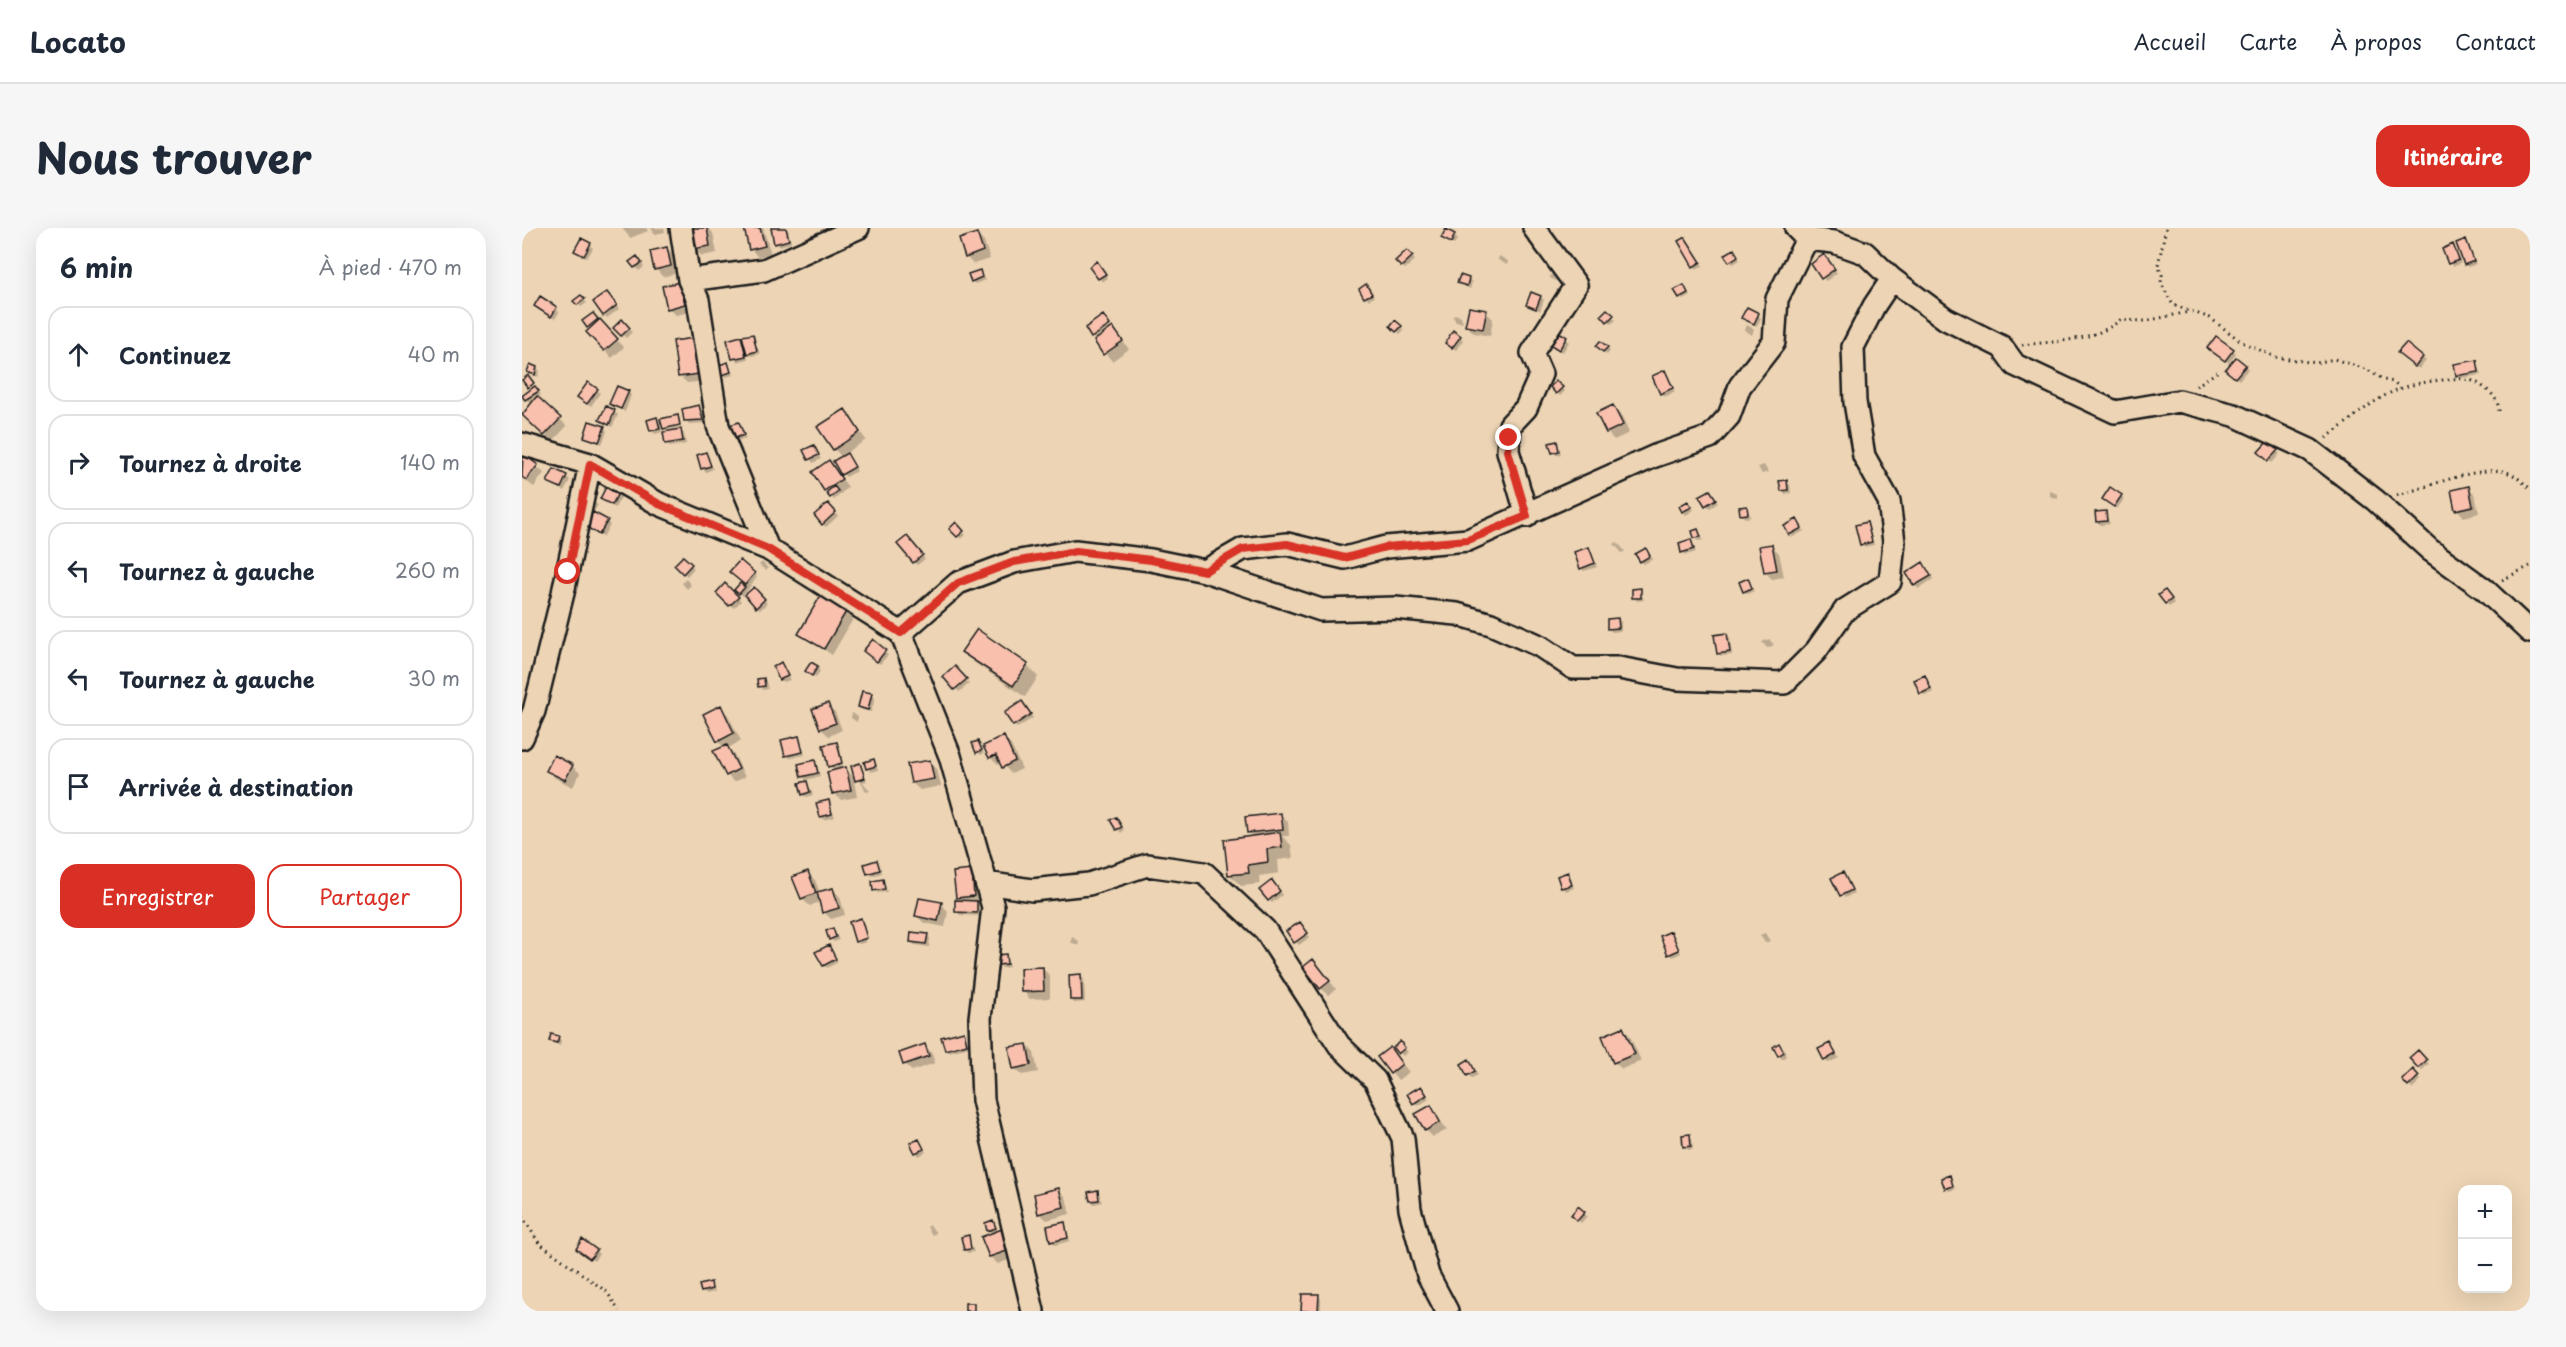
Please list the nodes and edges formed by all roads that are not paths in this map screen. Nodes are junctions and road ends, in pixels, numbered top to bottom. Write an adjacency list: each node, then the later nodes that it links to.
1 (681, 228): 6 (street)
2 (858, 228): 6 (street)
3 (1534, 228): 9 (street)
4 (1801, 233): 5 (street); 9 (street)
5 (1892, 279): 11 (street); 12 (street)
6 (689, 280): 10 (street)
7 (522, 444): 8 (street)
8 (590, 464): 10 (street); 14 (street)
9 (1527, 516): 11 (street)
10 (768, 549): 13 (street)
11 (1205, 571): 13 (street)
12 (2530, 632)
13 (901, 633): 15 (street)
14 (522, 738)
15 (986, 884): 16 (street); 17 (street)
16 (1033, 1311)
17 (1447, 1311)

